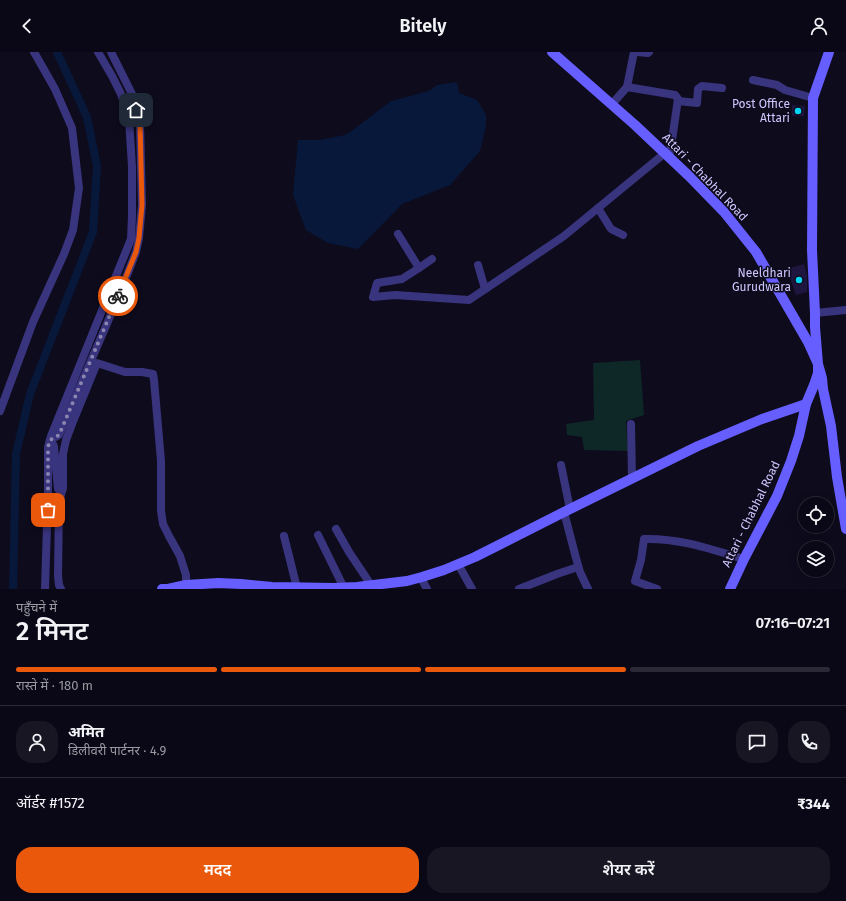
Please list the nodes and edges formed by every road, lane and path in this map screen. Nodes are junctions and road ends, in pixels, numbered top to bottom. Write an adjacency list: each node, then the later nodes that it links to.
1 (34, 52): 26 (street)
2 (98, 52): 28 (street)
3 (111, 52): 28 (street)
4 (636, 52): 5 (street); 9 (street)
5 (648, 52)
6 (828, 52): 11 (street)
7 (557, 53): 13 (street, Attari - Chabhal Road)
8 (753, 80): 11 (street)
9 (628, 88): 12 (street); 13 (street)
10 (722, 88): 12 (street)
11 (813, 98): 23 (street)
12 (678, 101): 14 (street)
13 (612, 104): 14 (street, Attari - Chabhal Road)
14 (667, 155): 15 (street); 24 (street, Attari - Chabhal Road)
15 (598, 208): 17 (street); 21 (street)
16 (398, 234): 20 (street)
17 (623, 235)
18 (432, 259): 20 (street)
19 (478, 265): 21 (street)
20 (419, 268): 21 (street)
21 (485, 289)
22 (846, 310): 23 (street)
23 (815, 313): 24 (street)
24 (818, 364): 25 (street, Attari - Chabhal Road); 34 (street)
25 (806, 404): 30 (street); 37 (street, Attari - Chabhal Road)
26 (0, 411)
27 (631, 424): 30 (street)
28 (50, 440): 31 (street); 45 (street)
29 (561, 465): 32 (street)
30 (632, 478): 32 (street)
31 (59, 502): 41 (street); 46 (street)
32 (567, 510): 38 (street); 39 (street)
33 (336, 529): 42 (street)
34 (846, 529)
35 (318, 535): 44 (street)
36 (284, 536): 43 (street)
37 (744, 559): 52 (street); 53 (street, Attari - Chabhal Road)
38 (458, 564): 40 (street); 49 (street)
39 (578, 567): 50 (street); 51 (street)
40 (421, 578): 42 (street); 48 (street)
41 (186, 585): 43 (street); 47 (street)
42 (371, 585): 44 (street)
43 (303, 588): 44 (street)
44 (351, 588)
45 (46, 589)
46 (61, 589)
47 (162, 589)
48 (427, 589)
49 (472, 589)
50 (519, 589)
51 (588, 589)
52 (657, 589)
53 (730, 589)

